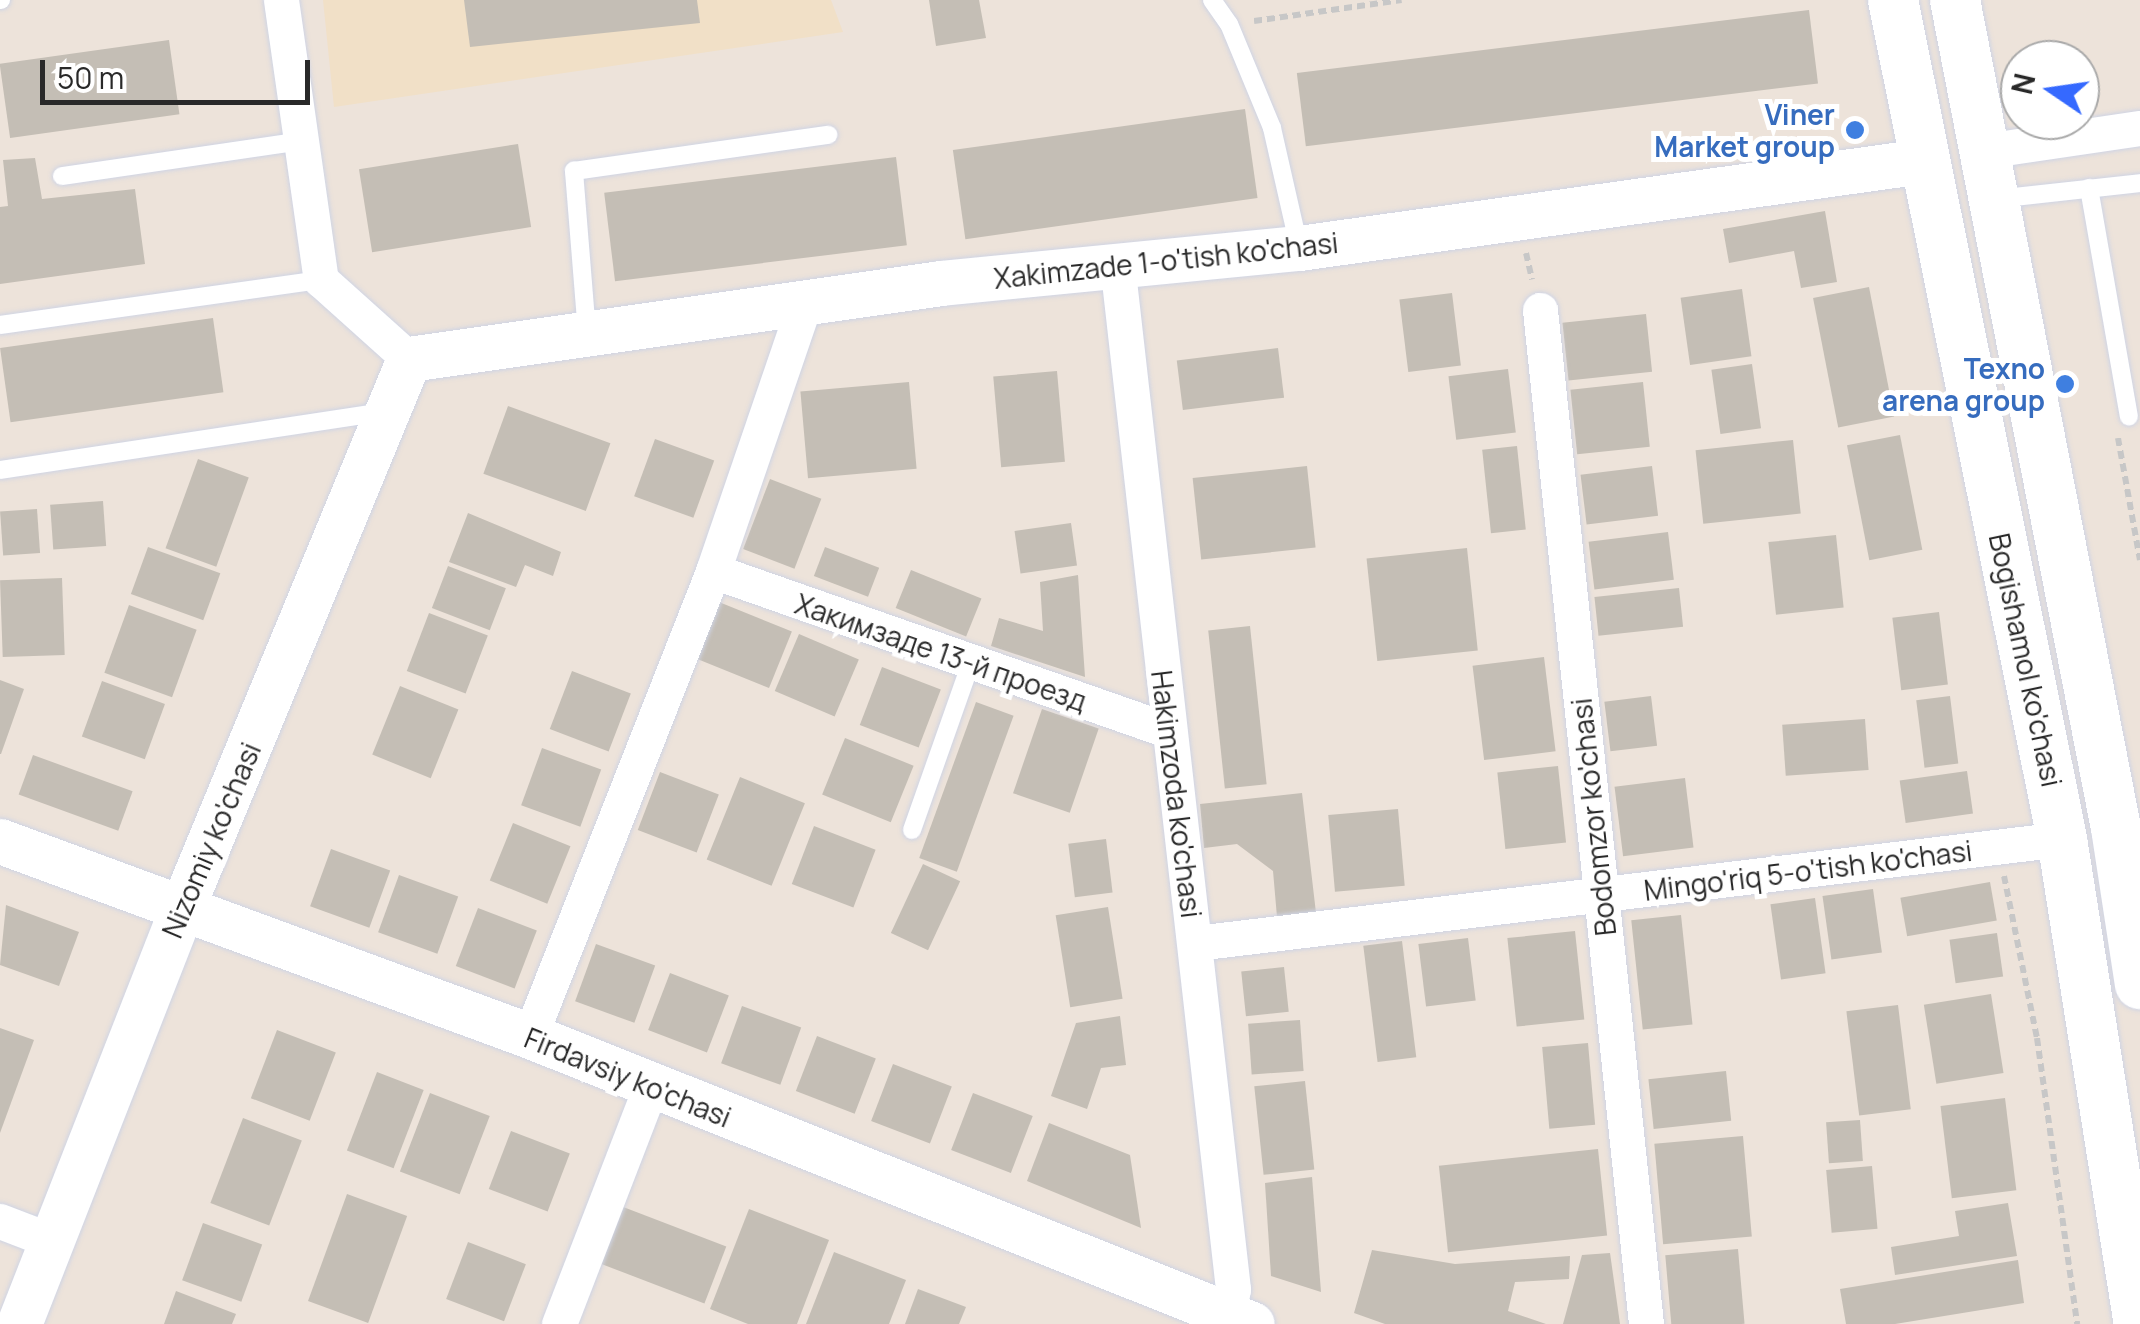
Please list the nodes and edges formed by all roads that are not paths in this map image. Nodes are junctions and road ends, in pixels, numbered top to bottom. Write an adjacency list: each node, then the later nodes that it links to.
1 (281, 0): 7 (street)
2 (1212, 0): 13 (lane)
3 (1893, 0): 8 (main road, Bogishamol ko'chasi)
4 (1955, 0): 9 (main road, Bogishamol ko'chasi)
5 (2140, 128): 9 (street)
6 (828, 135): 19 (lane)
7 (302, 141): 10 (lane); 15 (street)
8 (1924, 161): 9 (main road); 13 (street, Xakimzade 1-o'tish ko'chasi); 28 (main road, Bogishamol ko'chasi)
9 (1989, 175): 12 (lane); 33 (main road, Bogishamol ko'chasi)
10 (62, 176)
11 (2140, 183): 12 (lane)
12 (2089, 188): 22 (lane)
13 (1299, 248): 14 (street, Xakimzade 1-o'tish ko'chasi)
14 (1116, 263): 16 (street, Xakimzade 1-o'tish ko'chasi); 26 (street, Hakimzoda ko'chasi)
15 (320, 280): 18 (lane); 20 (street)
16 (805, 302): 19 (street, Xakimzade 1-o'tish ko'chasi); 24 (street)
17 (1540, 310): 30 (street, Bodomzor ko'chasi)
18 (0, 325)
19 (587, 333): 20 (street, Xakimzade 1-o'tish ko'chasi)
20 (409, 359): 21 (street, Nizomiy ko'chasi)
21 (392, 410): 23 (lane); 31 (street, Nizomiy ko'chasi)
22 (2130, 417)
23 (0, 470)
24 (714, 570): 25 (street, Хакимзаде 13-й проезд); 34 (street)
25 (970, 665): 26 (street, Хакимзаде 13-й проезд); 27 (lane)
26 (1169, 731): 32 (street, Hakimzoda ko'chasi)
27 (912, 830)
28 (2062, 839): 30 (street, Mingo'riq 5-o'tish ko'chasi); 42 (main road, Bogishamol ko'chasi)
29 (0, 841): 31 (street, Firdavsiy ko'chasi)
30 (1601, 894): 32 (street, Mingo'riq 5-o'tish ko'chasi); 41 (street, Bodomzor ko'chasi)
31 (182, 908): 34 (street, Firdavsiy ko'chasi); 37 (street, Nizomiy ko'chasi)
32 (1196, 943): 38 (street, Hakimzoda ko'chasi)
33 (2140, 984)
34 (530, 1036): 35 (street, Firdavsiy ko'chasi)
35 (650, 1088): 38 (street, Firdavsiy ko'chasi); 40 (street)
36 (0, 1221): 37 (street)
37 (52, 1241): 39 (street, Nizomiy ko'chasi)
38 (1236, 1321)
39 (19, 1324)
40 (559, 1324)
41 (1646, 1324)
42 (2138, 1324)

